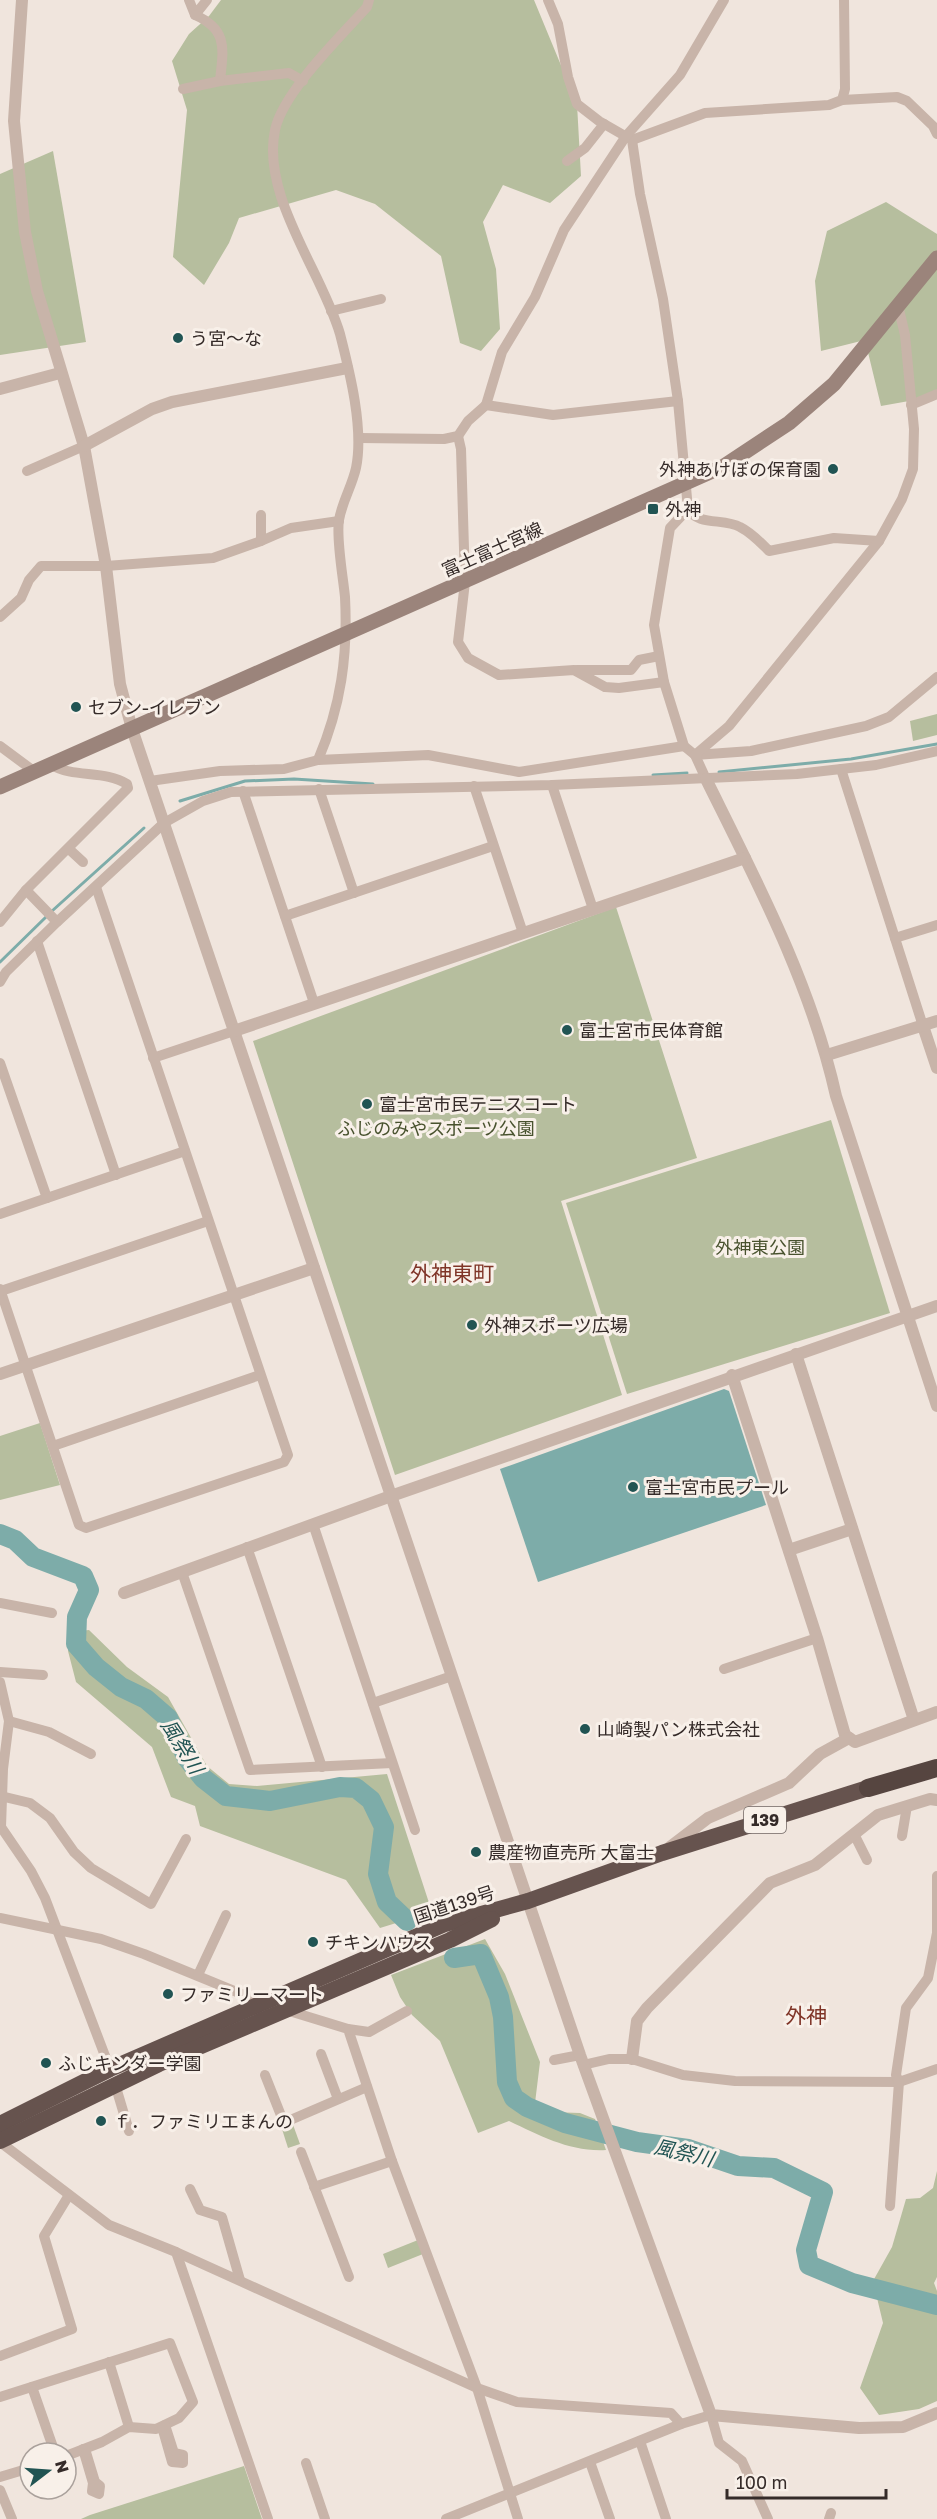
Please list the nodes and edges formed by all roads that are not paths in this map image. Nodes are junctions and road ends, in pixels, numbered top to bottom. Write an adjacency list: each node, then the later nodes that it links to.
1 (22, 0): 22 (street)
2 (189, 0): 8 (street)
3 (207, 0): 8 (street)
4 (369, 0): 10 (street)
5 (548, 0): 13 (street)
6 (724, 0): 15 (street)
7 (844, 0): 12 (street)
8 (195, 15): 9 (street)
9 (219, 81): 10 (street); 11 (street)
10 (303, 81): 20 (street)
11 (183, 89)
12 (842, 100): 14 (street); 15 (street)
13 (604, 124): 15 (street); 16 (street)
14 (934, 136)
15 (629, 138): 25 (street); 26 (street)
16 (567, 161)
17 (937, 258): 19 (main road, 富士富士宮線)
18 (381, 299): 20 (street)
19 (898, 305): 27 (street); 32 (main road, 富士富士宮線)
20 (331, 311): 21 (street)
21 (347, 368): 29 (street); 30 (street)
22 (60, 373): 23 (street); 30 (street)
23 (0, 389)
24 (937, 394): 27 (street)
25 (678, 401): 26 (street); 32 (street)
26 (486, 405): 28 (street)
27 (911, 405): 37 (street)
28 (458, 436): 29 (street); 39 (street)
29 (360, 438): 35 (street)
30 (84, 446): 31 (street); 38 (street)
31 (27, 471)
32 (687, 484): 33 (street); 39 (main road, 富士富士宮線)
33 (688, 509): 37 (street); 42 (street)
34 (261, 514): 36 (street)
35 (339, 521): 36 (street); 41 (street)
36 (261, 541): 38 (street)
37 (879, 542): 50 (street)
38 (106, 566): 40 (street); 46 (street)
39 (465, 582): 41 (main road, 富士富士宮線); 43 (street)
40 (0, 616)
41 (347, 634): 46 (main road, 富士富士宮線); 51 (street)
42 (658, 656): 43 (street); 45 (street)
43 (574, 670): 45 (street)
44 (937, 677): 50 (street)
45 (664, 682): 48 (street)
46 (132, 729): 52 (main road, 富士富士宮線); 57 (street)
47 (0, 746): 55 (street)
48 (684, 747): 50 (street); 51 (street)
49 (937, 752): 54 (street)
50 (694, 755): 56 (street)
51 (318, 760): 53 (street)
52 (51, 765): 55 (main road, 富士富士宮線); 66 (street)
53 (284, 769): 57 (street); 61 (street)
54 (841, 769): 56 (street); 78 (street)
55 (34, 772): 60 (main road, 富士富士宮線)
56 (706, 779): 58 (street); 67 (street)
57 (150, 782): 64 (street)
58 (552, 785): 59 (street); 72 (street)
59 (474, 786): 62 (street); 65 (street)
60 (0, 787)
61 (286, 789): 62 (street); 63 (street)
62 (319, 789): 71 (street)
63 (243, 791): 64 (street); 73 (street)
64 (164, 823): 69 (street); 84 (street)
65 (494, 846): 71 (street); 77 (street)
66 (70, 850): 68 (street); 70 (street)
67 (745, 858): 72 (street); 85 (street)
68 (83, 862)
69 (96, 887): 75 (street); 86 (street)
70 (27, 890): 74 (street); 75 (street)
71 (354, 893): 73 (street)
72 (593, 909): 77 (street)
73 (285, 916): 81 (street)
74 (0, 922)
75 (57, 922): 79 (street)
76 (937, 925): 78 (street)
77 (523, 933): 81 (street)
78 (895, 938): 83 (street)
79 (37, 941): 80 (street); 90 (street)
80 (0, 982)
81 (314, 1003): 84 (street)
82 (937, 1022): 83 (street)
83 (923, 1026): 85 (street); 88 (street)
84 (234, 1031): 86 (street); 94 (street)
85 (827, 1055): 98 (street)
86 (153, 1058): 89 (street)
87 (0, 1063): 91 (street)
88 (937, 1068)
89 (185, 1151): 90 (street); 93 (street)
90 (116, 1175): 91 (street)
91 (47, 1198): 92 (street)
92 (0, 1214)
93 (208, 1221): 95 (street); 96 (street)
94 (314, 1268): 96 (street); 106 (street)
95 (0, 1290): 100 (street)
96 (234, 1295): 100 (street); 102 (street)
97 (937, 1306): 98 (street)
98 (908, 1316): 99 (street); 104 (street)
99 (796, 1354): 103 (street); 108 (street)
100 (25, 1366): 101 (street); 105 (street)
101 (0, 1374)
102 (261, 1375): 105 (street); 105 (street)
103 (732, 1376): 106 (street); 110 (street)
104 (937, 1406)
105 (53, 1446)
106 (391, 1496): 107 (street); 119 (street)
107 (313, 1524): 109 (street); 121 (street)
108 (852, 1529): 110 (street); 124 (street)
109 (247, 1547): 111 (street); 128 (street)
110 (789, 1550): 115 (street)
111 (182, 1572): 112 (street); 128 (street)
112 (124, 1593)
113 (0, 1603): 114 (street)
114 (52, 1613)
115 (817, 1638): 116 (street); 125 (street)
116 (724, 1669)
117 (0, 1672): 118 (street)
118 (43, 1675)
119 (452, 1676): 121 (street); 143 (street)
120 (0, 1682): 123 (street)
121 (373, 1703): 127 (street)
122 (937, 1712): 124 (street)
123 (5, 1715): 126 (street); 130 (street)
124 (914, 1720): 125 (street)
125 (849, 1738): 140 (street)
126 (91, 1754)
127 (392, 1763): 128 (street); 136 (street)
128 (322, 1767)
129 (937, 1768): 132 (highway, 139)
130 (2, 1769): 133 (street)
131 (937, 1776): 132 (street)
132 (868, 1788): 140 (highway, 国道139号 / 139)
133 (1, 1796): 139 (street); 146 (street)
134 (937, 1800): 135 (street)
135 (907, 1806): 137 (street); 138 (street)
136 (415, 1830)
137 (854, 1834): 141 (street); 153 (street)
138 (902, 1836)
139 (186, 1839)
140 (662, 1853): 143 (highway, 国道139号 / 139)
141 (867, 1860)
142 (937, 1876): 159 (street)
143 (528, 1901): 148 (highway, 国道139号 / 139); 149 (highway, 国道139号 / 139); 155 (street)
144 (226, 1915): 147 (street)
145 (0, 1917): 146 (street)
146 (59, 1929): 147 (street); 158 (street)
147 (198, 1975): 148 (street)
148 (261, 2002): 158 (highway, 国道139号 / 139)
149 (283, 2009): 151 (street); 158 (highway, 国道139号 / 139)
150 (407, 2011): 151 (street)
151 (348, 2029): 160 (street)
152 (321, 2054): 161 (street)
153 (632, 2059): 155 (street); 159 (street)
154 (554, 2060): 155 (street)
155 (581, 2060): 180 (street)
156 (937, 2069): 159 (street)
157 (265, 2075): 161 (street)
158 (112, 2077): 162 (highway, 国道139号 / 139); 163 (street); 164 (highway, 国道139号 / 139)
159 (899, 2082): 170 (street)
160 (367, 2086): 161 (street); 166 (street)
161 (338, 2099)
162 (0, 2124)
163 (129, 2131)
164 (0, 2141): 169 (street)
165 (301, 2152): 167 (street)
166 (392, 2162): 167 (street); 177 (street)
167 (314, 2187): 172 (street)
168 (190, 2189): 173 (street)
169 (69, 2195): 171 (street); 174 (street)
170 (890, 2206)
171 (176, 2252): 173 (street); 194 (street)
172 (348, 2277)
173 (240, 2280): 177 (street)
174 (0, 2356)
175 (109, 2362): 176 (street); 182 (street); 182 (street)
176 (32, 2387): 178 (street); 183 (street)
177 (477, 2388): 181 (street); 191 (street)
178 (0, 2397)
179 (937, 2413): 180 (street)
180 (711, 2415): 181 (street); 199 (street)
181 (681, 2424): 184 (street)
182 (129, 2427): 185 (street)
183 (51, 2441)
184 (640, 2441): 186 (street); 198 (street)
185 (78, 2451)
186 (590, 2462): 191 (street); 197 (street)
187 (306, 2463): 195 (street)
188 (18, 2472): 189 (street)
189 (0, 2477)
190 (0, 2490): 193 (street)
191 (508, 2494): 192 (street); 196 (street)
192 (450, 2518)
193 (12, 2519)
194 (268, 2519)
195 (326, 2519)
196 (518, 2519)
197 (610, 2519)
198 (666, 2519)
199 (768, 2519)

